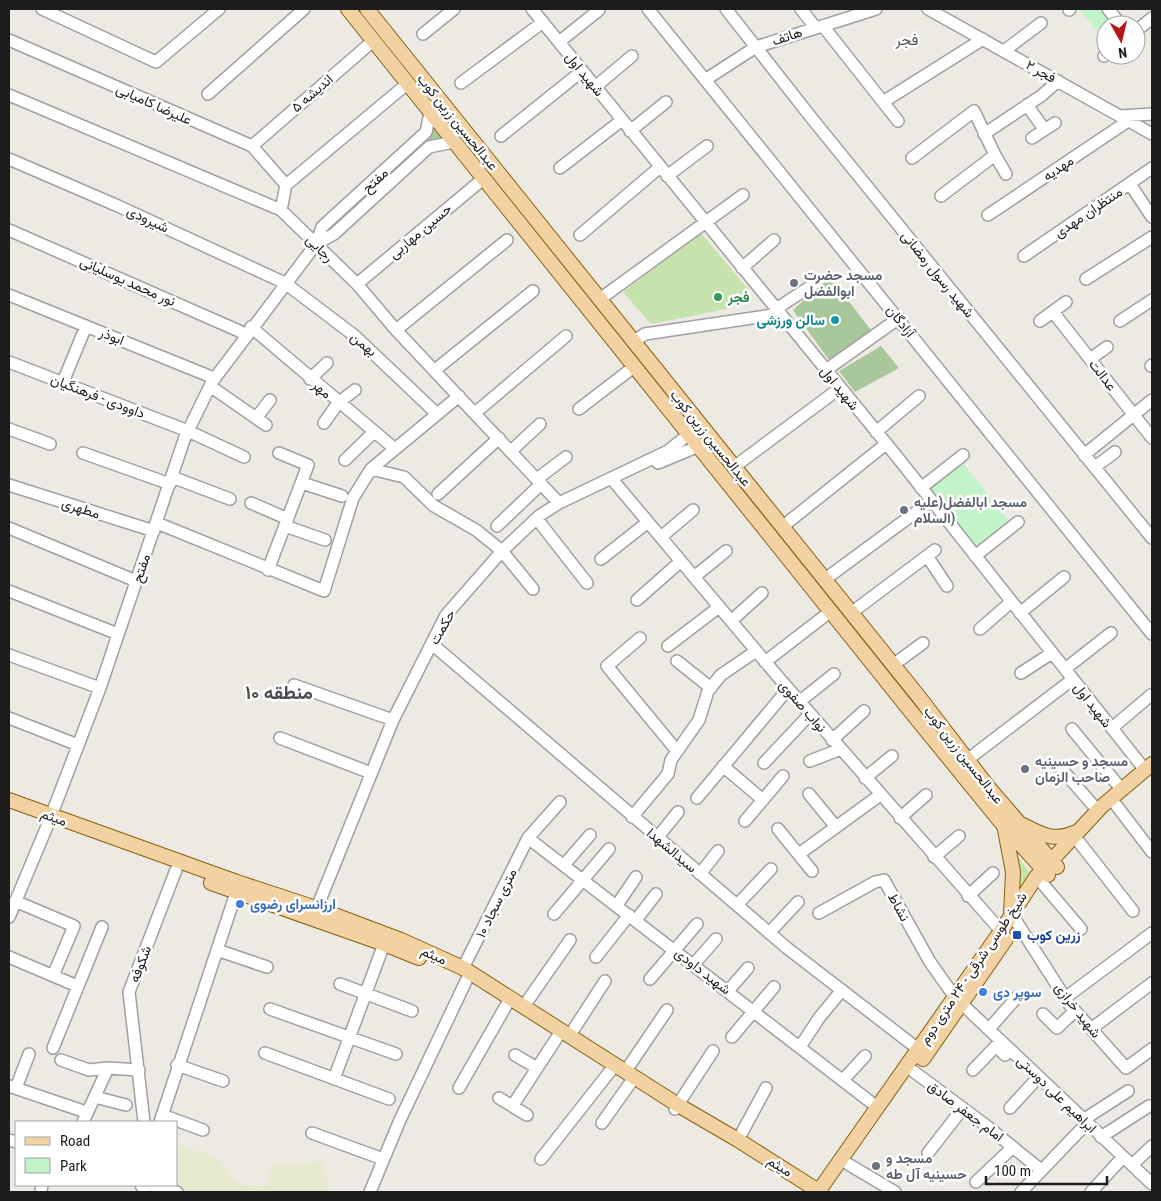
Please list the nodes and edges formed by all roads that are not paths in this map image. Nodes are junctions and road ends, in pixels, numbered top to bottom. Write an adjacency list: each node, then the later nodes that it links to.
1 (42, 9): 2 (street)
2 (220, 9)
3 (304, 9): 31 (street)
4 (348, 9): 20 (main road, عبدالحسین زرین کوب)
5 (367, 9): 81 (main road, عبدالحسین زرین کوب)
6 (454, 9): 17 (street)
7 (532, 9): 14 (street, شهید اول)
8 (648, 9): 26 (street, آزادگان)
9 (726, 9): 22 (street, شهید رسول رمضانی)
10 (801, 9): 16 (street)
11 (876, 9): 16 (street, هاتف)
12 (928, 9): 18 (street, فجر ۲)
13 (599, 10): 21 (street)
14 (543, 22): 21 (street, شهید اول); 29 (street)
15 (1041, 23): 23 (street)
16 (819, 26): 22 (street, هاتف); 34 (street)
17 (423, 34)
18 (983, 39): 23 (street, فجر ۲); 34 (street)
19 (9, 40): 49 (street, علیرضا کامیابی)
20 (373, 41): 28 (main road, عبدالحسین زرین کوب); 49 (street, اندیشه ۵)
21 (559, 42): 25 (street, شهید اول)
22 (756, 48): 26 (street, هاتف); 140 (street, شهید رسول رمضانی)
23 (1004, 51): 27 (street, فجر ۲)
24 (632, 56): 30 (street)
25 (582, 71): 30 (street, شهید اول); 46 (street)
26 (705, 80): 86 (street, آزادگان)
27 (1058, 81): 35 (street); 38 (street, فجر ۲)
28 (407, 84): 36 (main road, عبدالحسین زرین کوب); 60 (street)
29 (461, 84)
30 (595, 87): 39 (street, شهید اول)
31 (208, 94)
32 (9, 95): 63 (street, رجایی)
33 (666, 102): 43 (street)
34 (883, 102): 40 (street)
35 (1027, 106): 42 (street); 45 (street)
36 (430, 113): 48 (main road, عبدالحسین زرین کوب); 72 (street, مفتح)
37 (1152, 114): 38 (street)
38 (1124, 118): 44 (street, فجر ۲); 64 (street, مهدیه)
39 (622, 120): 43 (street, شهید اول); 54 (street)
40 (898, 121)
41 (1055, 123): 42 (street)
42 (1044, 129): 47 (street)
43 (630, 131): 56 (street, شهید اول)
44 (1151, 132)
45 (984, 134): 51 (street); 52 (street)
46 (501, 136)
47 (1032, 138)
48 (454, 142): 58 (main road, عبدالحسین زرین کوب); 72 (street, مفتح)
49 (252, 146): 60 (street, علیرضا کامیابی)
50 (707, 146): 56 (street)
51 (995, 155): 57 (street); 62 (street)
52 (912, 158)
53 (9, 159): 76 (street, شیرودی)
54 (560, 168)
55 (1152, 168): 59 (street, منتظران مهدی)
56 (663, 172): 66 (street, شهید اول); 68 (street)
57 (1006, 174)
58 (483, 179): 77 (street, حسین مهاربی); 98 (main road, عبدالحسین زرین کوب)
59 (1130, 184): 65 (street); 73 (street, منتظران مهدی)
60 (286, 185): 63 (street)
61 (743, 195): 66 (street)
62 (941, 196)
63 (281, 210): 72 (street, رجایی)
64 (988, 215)
65 (1152, 217)
66 (705, 223): 74 (street, شهید اول); 81 (street)
67 (9, 230): 91 (street, نور محمد یوسلیانی)
68 (580, 235)
69 (1152, 237): 75 (street)
70 (507, 240): 90 (street)
71 (774, 240): 74 (street)
72 (316, 244): 76 (street, مفتح); 77 (street, رجایی)
73 (1024, 256)
74 (742, 268): 84 (street, شهید اول)
75 (1086, 279)
76 (285, 283): 91 (street, مفتح); 116 (street, بهمن)
77 (356, 284): 90 (street, رجایی)
78 (814, 284): 84 (street)
79 (533, 291): 99 (street)
80 (9, 295): 89 (street, ابوذر)
81 (600, 299): 93 (main road, عبدالحسین زرین کوب)
82 (1152, 300): 88 (street)
83 (1066, 302): 85 (street)
84 (777, 311): 93 (street); 100 (street, شهید اول)
85 (1053, 312): 87 (street); 95 (street, عدالت)
86 (899, 318): 100 (street); 196 (street, آزادگان)
87 (1040, 321)
88 (1120, 321)
89 (86, 326): 102 (street); 103 (street, ابوذر)
90 (396, 330): 99 (street, رجایی)
91 (248, 331): 101 (street, مهر); 103 (street, مفتح)
92 (566, 336): 114 (street)
93 (634, 340): 106 (main road, عبدالحسین زرین کوب)
94 (1107, 347): 95 (street)
95 (1090, 359): 117 (street, عدالت)
96 (9, 362): 102 (street, داوودی - فرهنگیان)
97 (327, 363): 101 (street)
98 (635, 366): 111 (main road, عبدالحسین زرین کوب); 113 (street)
99 (435, 370): 107 (street, رجایی)
100 (826, 370): 104 (street, شهید اول)
101 (310, 379): 112 (street, مهر)
102 (63, 382): 125 (street, داوودی - فرهنگیان)
103 (212, 382): 118 (street, ابوذر); 125 (street, مفتح)
104 (840, 388): 127 (street, شهید اول); 144 (street)
105 (354, 390): 112 (street)
106 (676, 394): 111 (main road); 115 (main road, عبدالحسین زرین کوب)
107 (460, 396): 114 (street, رجایی); 116 (street)
108 (919, 396): 127 (street)
109 (270, 400): 118 (street)
110 (1152, 400): 117 (street)
111 (663, 401): 119 (main road, عبدالحسین زرین کوب)
112 (338, 403): 120 (street); 126 (street, مهر)
113 (579, 409)
114 (475, 412): 129 (street, رجایی)
115 (690, 412): 119 (main road); 144 (main road, عبدالحسین زرین کوب)
116 (436, 413): 134 (street)
117 (1133, 414): 123 (street, عدالت); 140 (street)
118 (256, 418): 122 (street, ابوذر)
119 (677, 418): 128 (main road, عبدالحسین زرین کوب)
120 (324, 423)
121 (540, 424): 135 (street)
122 (266, 425)
123 (1148, 426): 130 (street, عدالت)
124 (9, 429): 131 (street)
125 (188, 431): 141 (street, داوودی - فرهنگیان); 147 (street, مفتح)
126 (374, 432): 134 (street, مهر); 143 (street)
127 (876, 432): 132 (street, شهید اول)
128 (689, 434): 133 (main road, عبدالحسین زرین کوب); 148 (street, حکمت)
129 (499, 438): 135 (street, رجایی); 153 (street)
130 (1152, 438)
131 (50, 444)
132 (886, 444): 152 (street, شهید اول); 166 (street)
133 (699, 446): 148 (street, حکمت); 189 (main road, عبدالحسین زرین کوب)
134 (394, 449): 146 (street)
135 (511, 451): 149 (street, رجایی)
136 (1115, 452): 145 (street)
137 (82, 453): 147 (street)
138 (279, 453): 150 (street)
139 (963, 454): 152 (street)
140 (1084, 454): 145 (street, شهید رسول رمضانی)
141 (244, 457)
142 (566, 457): 149 (street)
143 (344, 460)
144 (734, 467): 166 (main road, عبدالحسین زرین کوب)
145 (1095, 467): 169 (street, شهید رسول رمضانی)
146 (371, 469): 172 (street); 176 (street)
147 (171, 480): 155 (street); 165 (street, مفتح)
148 (613, 480): 158 (street, حکمت); 160 (street, حکمت); 161 (street, نواب صفوی)
149 (539, 481): 158 (street, رجایی); 164 (street)
150 (302, 482): 154 (street); 163 (street)
151 (9, 485): 165 (street, مطهری)
152 (921, 488): 156 (street, شهید اول)
153 (438, 494)
154 (342, 496)
155 (230, 499)
156 (932, 501): 173 (street, شهید اول); 179 (street)
157 (251, 503): 163 (street)
158 (559, 503): 160 (street, حکمت)
159 (693, 510): 168 (street)
160 (539, 521): 172 (street, حکمت); 181 (street)
161 (648, 522): 168 (street, نواب صفوی); 174 (street)
162 (1018, 522): 173 (street)
163 (286, 523): 170 (street); 176 (street)
164 (497, 526)
165 (155, 527): 176 (street); 180 (street, مفتح)
166 (782, 527): 179 (main road, عبدالحسین زرین کوب)
167 (9, 528): 180 (street)
168 (661, 537): 175 (street, نواب صفوی)
169 (1152, 538)
170 (325, 540)
171 (726, 551): 177 (street)
172 (504, 554): 183 (street); 199 (street, حکمت)
173 (975, 556): 187 (street, شهید اول)
174 (601, 560)
175 (681, 561): 177 (street, نواب صفوی); 186 (street)
176 (268, 570)
177 (694, 577): 188 (street, نواب صفوی)
178 (1064, 577): 191 (street)
179 (824, 580): 190 (main road, عبدالحسین زرین کوب)
180 (136, 582): 195 (street, مفتح)
181 (587, 582)
182 (947, 586): 190 (street)
183 (533, 589)
184 (9, 591): 195 (street)
185 (762, 593): 192 (street)
186 (637, 600)
187 (1012, 602): 191 (street, شهید اول); 193 (street)
188 (719, 607): 192 (street, نواب صفوی); 200 (street)
189 (831, 611): 205 (street); 252 (main road, عبدالحسین زرین کوب)
190 (851, 613): 206 (main road, عبدالحسین زرین کوب)
191 (1020, 613): 202 (street, شهید اول)
192 (731, 621): 201 (street, نواب صفوی)
193 (980, 629)
194 (1111, 633): 207 (street)
195 (118, 634): 212 (street, مفتح)
196 (1152, 634)
197 (640, 638): 227 (street)
198 (923, 643): 206 (street)
199 (435, 646): 220 (street, حکمت); 250 (street, سیدالشهدا); 287 (street, حکمت)
200 (668, 646)
201 (756, 651): 205 (street, نواب صفوی); 213 (street)
202 (1052, 653): 207 (street, شهید اول); 208 (street)
203 (9, 655): 212 (street)
204 (677, 661): 213 (street)
205 (765, 662): 214 (street, نواب صفوی)
206 (893, 665): 229 (main road, عبدالحسین زرین کوب)
207 (1065, 669): 210 (street, شهید اول)
208 (1021, 673)
209 (834, 674): 216 (street)
210 (1073, 680): 221 (street, شهید اول); 229 (street)
211 (294, 685): 220 (street)
212 (100, 688): 225 (street, مفتح)
213 (711, 688): 227 (street)
214 (788, 689): 216 (street, نواب صفوی); 232 (street)
215 (1151, 695): 221 (street)
216 (799, 702): 218 (street, نواب صفوی)
217 (864, 711): 224 (street)
218 (810, 714): 224 (street, نواب صفوی); 231 (street)
219 (9, 718): 225 (street)
220 (393, 720): 235 (street, حکمت)
221 (1112, 728): 234 (street, شهید اول)
222 (1072, 729): 238 (street)
223 (280, 738): 235 (street)
224 (832, 740): 226 (street, نواب صفوی)
225 (78, 745): 253 (street, مفتح)
226 (841, 749): 230 (street); 237 (street, نواب صفوی)
227 (677, 751): 250 (street)
228 (892, 756): 237 (street)
229 (967, 760): 252 (main road, عبدالحسین زرین کوب)
230 (810, 761)
231 (764, 763)
232 (724, 766): 242 (street); 244 (street)
233 (1059, 766): 248 (street)
234 (1150, 770): 238 (main road, شیخ طوسی شرقی - ۲۴ متری دوم); 246 (main road, شیخ طوسی شرقی - ۲۴ متری دوم)
235 (371, 772): 287 (street, حکمت)
236 (784, 776): 244 (street)
237 (865, 778): 240 (street, نواب صفوی)
238 (1122, 790): 248 (main road, شیخ طوسی شرقی - ۲۴ متری دوم)
239 (809, 794): 256 (street)
240 (880, 795): 251 (street, نواب صفوی); 256 (street)
241 (926, 795): 251 (street)
242 (696, 798)
243 (9, 800): 253 (main road, میثم)
244 (763, 800): 254 (street)
245 (560, 802): 261 (street, ۱۰ متری سجاد)
246 (1116, 805): 260 (main road, شیخ طوسی شرقی - ۲۴ متری دوم); 265 (street)
247 (9, 809): 253 (main road, میثم)
248 (1098, 811): 260 (main road, شیخ طوسی شرقی - ۲۴ متری دوم)
249 (678, 812): 262 (street)
250 (632, 817): 262 (street, سیدالشهدا)
251 (900, 818): 267 (street, نواب صفوی)
252 (1003, 819): 255 (main road, عبدالحسین زرین کوب); 272 (main road, عبدالحسین زرین کوب); 290 (main road)
253 (49, 820): 270 (main road, میثم); 278 (street, مفتح); 287 (main road, میثم)
254 (745, 821)
255 (1019, 823): 260 (main road); 272 (main road, عبدالحسین زرین کوب)
256 (836, 827): 266 (street)
257 (778, 828): 266 (street)
258 (590, 835): 268 (street)
259 (959, 836): 267 (street)
260 (1077, 837): 272 (main road, شیخ طوسی شرقی - ۲۴ متری دوم); 284 (street)
261 (528, 838): 268 (street, شهید داودی); 307 (street, ۱۰ متری سجاد)
262 (657, 838): 274 (street, سیدالشهدا)
263 (609, 849): 276 (street)
264 (718, 851): 274 (street)
265 (1152, 852)
266 (799, 854): 271 (street)
267 (934, 857): 280 (street, نواب صفوی)
268 (564, 865): 276 (street, شهید داودی)
269 (771, 869): 283 (street)
270 (176, 870): 277 (main road, میثم); 348 (street, شکوفه)
271 (812, 871)
272 (1048, 871): 290 (main road, شیخ طوسی شرقی - ۲۴ متری دوم); 293 (street)
273 (993, 873): 280 (street)
274 (700, 874): 283 (street, سیدالشهدا)
275 (636, 876): 282 (street)
276 (583, 880): 282 (street, شهید داودی); 286 (street)
277 (236, 893): 287 (main road, میثم); 301 (street)
278 (14, 894): 288 (street, مفتح); 308 (street)
279 (656, 894): 289 (street)
280 (968, 896): 294 (street, نواب صفوی)
281 (798, 902): 295 (street)
282 (617, 905): 289 (street, شهید داودی)
283 (737, 905): 295 (street, سیدالشهدا)
284 (1133, 911)
285 (819, 913): 320 (street, نشاط)
286 (554, 914)
287 (317, 915): 299 (main road, میثم); 307 (main road, میثم)
288 (9, 917)
289 (633, 917): 300 (street, شهید داودی); 303 (street)
290 (1013, 919): 294 (main road, شیخ طوسی شرقی - ۲۴ متری دوم); 319 (street, شهید خرازی); 320 (main road, شیخ طوسی شرقی - ۲۴ متری دوم)
291 (697, 924): 300 (street)
292 (102, 927): 313 (street)
293 (1081, 929)
294 (1001, 931): 320 (main road, شیخ طوسی شرقی - ۲۴ متری دوم)
295 (770, 933): 315 (street, سیدالشهدا)
296 (1152, 934): 319 (street)
297 (716, 939): 304 (street)
298 (570, 940): 322 (street)
299 (384, 944): 307 (main road, میثم); 317 (street)
300 (674, 948): 304 (street, شهید داودی); 309 (street)
301 (217, 950): 305 (street); 345 (street)
302 (9, 957): 308 (street)
303 (596, 957)
304 (694, 964): 316 (street, شهید داودی)
305 (266, 967)
306 (748, 968): 316 (street)
307 (465, 973): 321 (main road, میثم); 322 (main road, میثم); 385 (street, ۱۰ متری سجاد)
308 (54, 976): 313 (street)
309 (650, 979)
310 (605, 981): 331 (street)
311 (1152, 983): 329 (street)
312 (340, 984): 317 (street)
313 (77, 986): 335 (street)
314 (774, 987): 326 (street)
315 (842, 990): 334 (street); 336 (street, سیدالشهدا)
316 (728, 991): 326 (street, شهید داودی)
317 (364, 993): 324 (street); 333 (street)
318 (1017, 997): 330 (street)
319 (1065, 998): 327 (street, شهید خرازی)
320 (958, 1000): 330 (street, ابراهیم علی دوستی); 336 (main road, شیخ طوسی شرقی - ۲۴ متری دوم); 350 (main road, شیخ طوسی شرقی - ۲۴ متری دوم)
321 (507, 1004): 331 (main road, میثم); 357 (street)
322 (524, 1006): 331 (main road, میثم)
323 (270, 1009): 333 (street)
324 (412, 1010)
325 (667, 1010): 351 (street)
326 (755, 1011): 332 (street); 334 (street, شهید داودی)
327 (1075, 1011): 328 (street); 329 (street, شهید خرازی)
328 (1043, 1014)
329 (1091, 1029): 337 (street, شهید خرازی)
330 (989, 1030): 377 (street, ابراهیم علی دوستی)
331 (564, 1036): 347 (street); 351 (main road, میثم)
332 (732, 1037)
333 (348, 1038): 341 (street); 352 (street)
334 (800, 1047): 353 (street, شهید داودی)
335 (53, 1048)
336 (918, 1049): 367 (main road, شیخ طوسی شرقی - ۲۴ متری دوم)
337 (1152, 1049)
338 (713, 1051): 366 (street)
339 (265, 1053): 352 (street)
340 (29, 1054): 356 (street)
341 (396, 1054)
342 (515, 1054): 347 (street)
343 (865, 1056): 353 (street)
344 (61, 1060): 346 (street)
345 (177, 1065): 354 (street); 373 (street)
346 (108, 1068): 348 (street); 360 (street)
347 (537, 1068): 364 (street)
348 (139, 1070): 368 (street, شکوفه)
349 (973, 1070): 355 (street)
350 (913, 1071): 369 (street, امام جعفر صادق); 388 (main road, شیخ طوسی شرقی - ۲۴ متری دوم)
351 (622, 1074): 366 (main road, میثم); 375 (street); 386 (street)
352 (334, 1079): 362 (street)
353 (843, 1080): 367 (street, شهید داودی)
354 (223, 1081)
355 (1033, 1083): 370 (street); 377 (street)
356 (12, 1087): 372 (street)
357 (459, 1088)
358 (766, 1088): 381 (street)
359 (1128, 1091): 377 (street)
360 (95, 1097): 363 (street); 372 (street)
361 (500, 1098): 364 (street)
362 (389, 1099)
363 (126, 1105)
364 (513, 1106): 371 (street)
365 (1149, 1106): 380 (street)
366 (676, 1107): 381 (main road, میثم); 395 (main road, میثم)
367 (877, 1107): 396 (main road, شیخ طوسی شرقی - ۲۴ متری دوم)
368 (142, 1108): 373 (street); 374 (street, شکوفه)
369 (963, 1108): 383 (street, امام جعفر صادق); 384 (street)
370 (1010, 1108)
371 (527, 1115)
372 (84, 1117)
373 (160, 1120)
374 (144, 1121)
375 (602, 1123)
376 (178, 1124): 378 (street)
377 (1085, 1124): 380 (street, ابراهیم علی دوستی); 387 (street); 389 (street)
378 (203, 1130)
379 (312, 1132): 385 (street)
380 (1101, 1136): 387 (street, ابراهیم علی دوستی)
381 (738, 1140): 396 (main road, میثم)
382 (1152, 1146): 387 (street)
383 (1013, 1147): 389 (street, امام جعفر صادق); 390 (street)
384 (928, 1153)
385 (384, 1159): 394 (street, ۱۰ متری سجاد)
386 (541, 1159)
387 (1125, 1161): 391 (street, ابراهیم علی دوستی); 399 (street)
388 (848, 1164): 396 (main road, شیخ طوسی شرقی - ۲۴ متری دوم); 397 (street)
389 (1041, 1170): 398 (street)
390 (976, 1182)
391 (1152, 1184)
392 (155, 1186): 393 (street)
393 (177, 1192)
394 (370, 1192)
395 (803, 1192)
396 (821, 1192)
397 (895, 1192)
398 (1021, 1192)
399 (1091, 1192)

